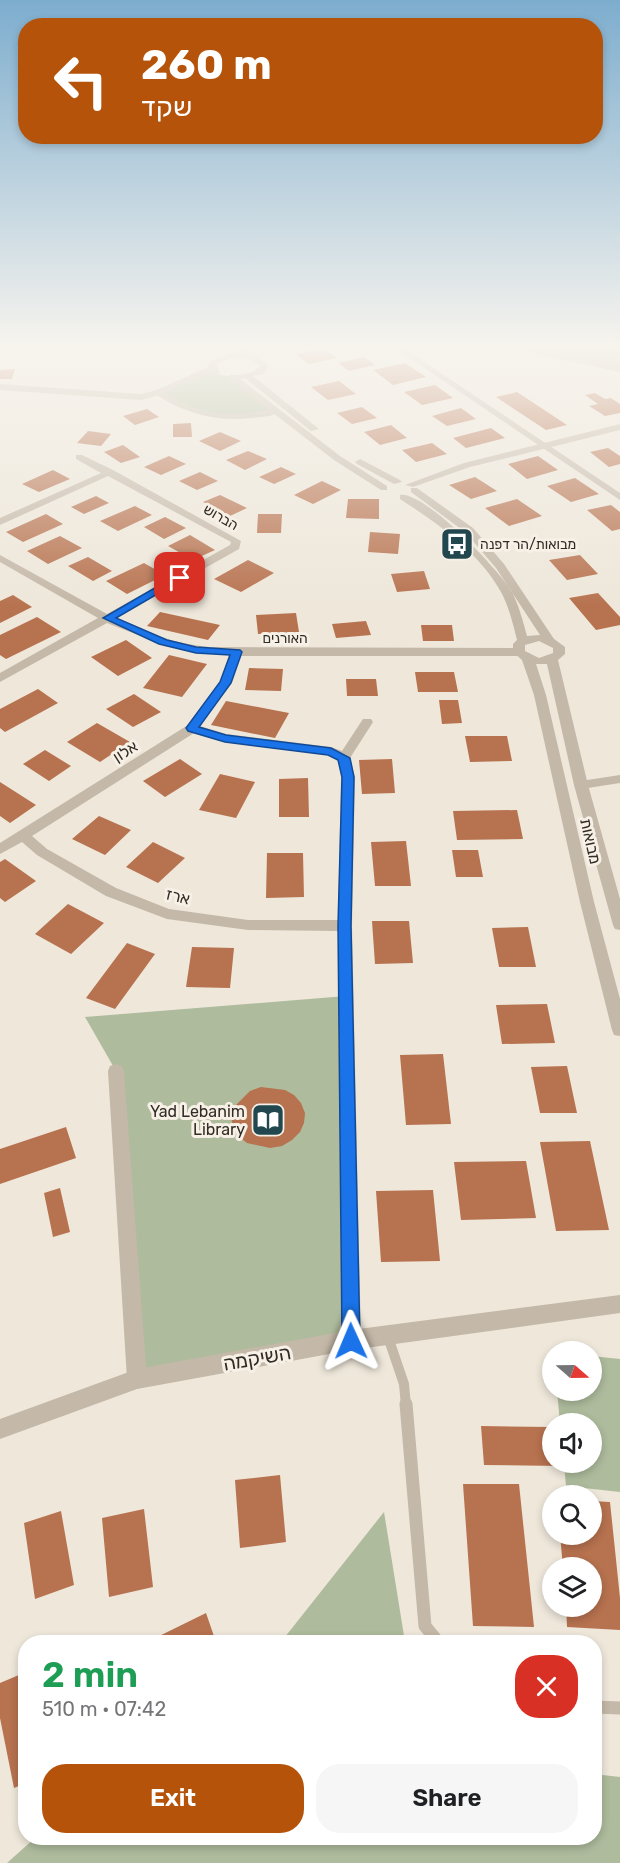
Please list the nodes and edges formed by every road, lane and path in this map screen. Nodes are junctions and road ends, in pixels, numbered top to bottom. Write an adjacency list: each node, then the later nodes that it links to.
1 (304, 434): 9 (street)
2 (321, 434): 8 (street)
3 (527, 434): 5 (street)
4 (590, 434): 5 (street)
5 (543, 445): 10 (street); 12 (street)
6 (79, 457): 7 (street, הברוש)
7 (110, 472): 13 (street); 15 (street, הברוש)
8 (397, 482): 9 (street); 10 (street)
9 (384, 488): 11 (street, מבואות)
10 (412, 488): 11 (street); 16 (street)
11 (404, 497): 17 (street, מבואות)
12 (620, 497)
13 (0, 522)
14 (0, 558): 15 (street, האורנים)
15 (108, 618): 18 (street, האורנים); 20 (street, הברוש)
16 (550, 641): 17 (street); 19 (street, מבואות)
17 (523, 651): 18 (street, האורנים); 19 (street); 30 (street, מבואות)
18 (236, 652): 22 (street, אלון)
19 (552, 660): 25 (street, מבואות)
20 (0, 678)
21 (367, 722): 23 (street)
22 (192, 728): 23 (street); 26 (street, אלון)
23 (344, 758): 29 (street)
24 (620, 779): 25 (street)
25 (581, 785): 28 (street, מבואות)
26 (23, 835): 27 (street, אלון); 29 (street, ארז)
27 (1, 849)
28 (620, 925)
29 (345, 926): 36 (street)
30 (620, 1030)
31 (116, 1071): 37 (street)
32 (620, 1304): 33 (street, השיקמה)
33 (593, 1309): 34 (street, השיקמה); 35 (street, השיקמה)
34 (620, 1312)
35 (388, 1337): 36 (street, השיקמה); 39 (lane)
36 (351, 1341): 37 (street, השיקמה)
37 (137, 1379): 38 (street, השיקמה)
38 (0, 1429)
39 (432, 1635)
40 (602, 1707): 41 (lane)
41 (620, 1708)

